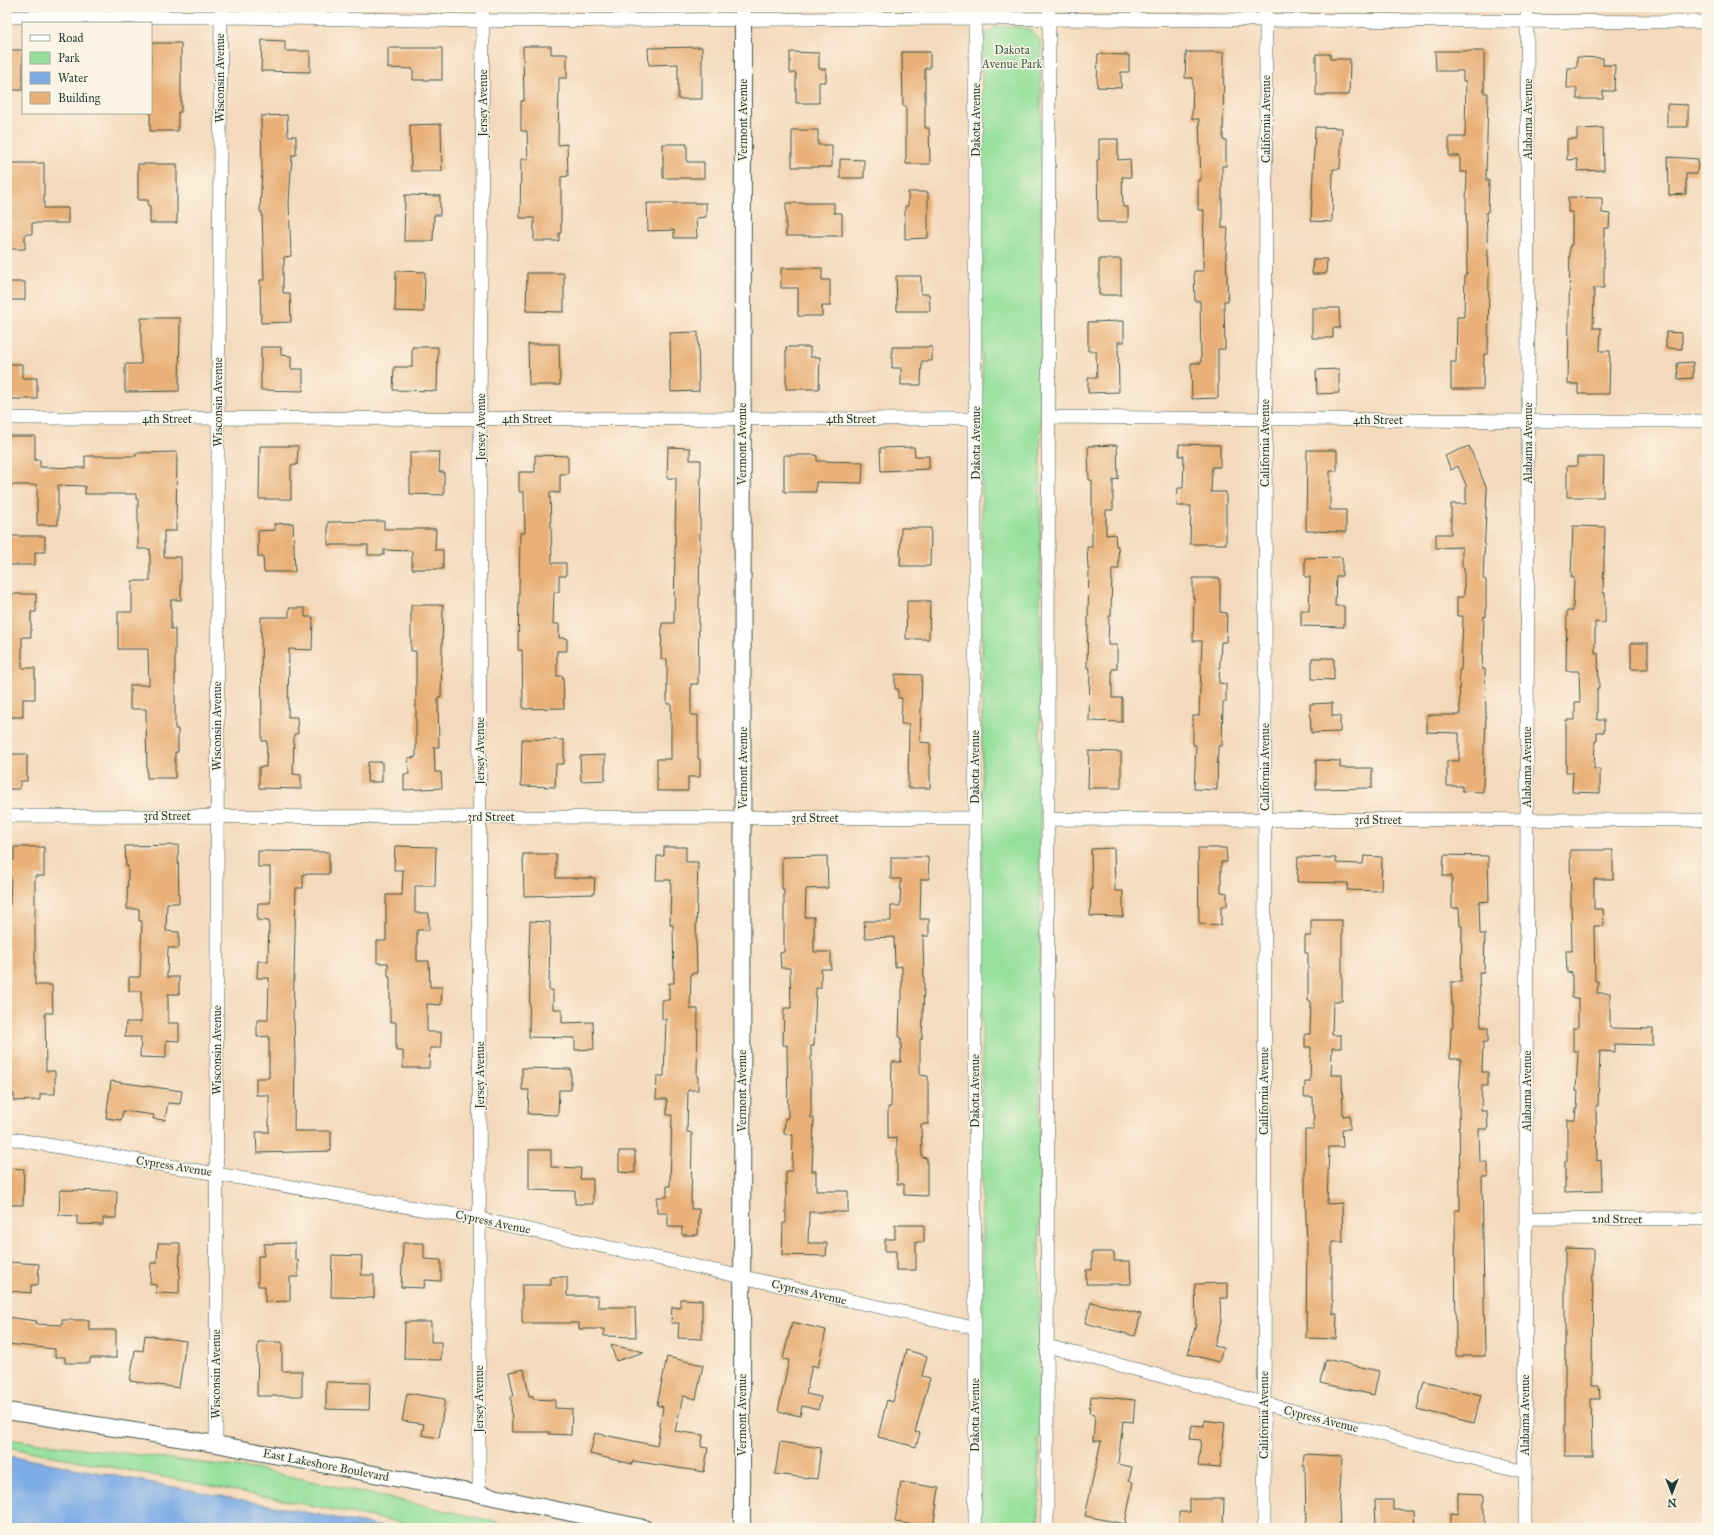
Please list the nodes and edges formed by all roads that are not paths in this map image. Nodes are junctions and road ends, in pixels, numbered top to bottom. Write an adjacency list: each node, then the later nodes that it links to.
1 (483, 7): 10 (street, Jersey Avenue)
2 (1266, 7): 9 (street, California Avenue)
3 (1527, 7): 11 (street, Alabama Avenue)
4 (221, 12): 8 (street); 10 (street); 15 (street, Wisconsin Avenue)
5 (975, 12): 6 (street); 7 (street); 18 (street, Dakota Avenue)
6 (743, 13): 10 (street); 17 (street, Vermont Avenue)
7 (1049, 13): 9 (street); 13 (street)
8 (7, 17)
9 (1266, 20): 11 (street); 19 (street, California Avenue)
10 (483, 21): 16 (street, Jersey Avenue)
11 (1527, 21): 12 (street); 20 (street, Alabama Avenue)
12 (1707, 22)
13 (1048, 417): 19 (street, 4th Street); 27 (street)
14 (7, 418): 15 (street, 4th Street)
15 (218, 419): 16 (street, 4th Street); 23 (street, Wisconsin Avenue)
16 (480, 419): 17 (street, 4th Street); 24 (street, Jersey Avenue)
17 (742, 419): 18 (street, 4th Street); 25 (street, Vermont Avenue)
18 (976, 419): 26 (street, Dakota Avenue)
19 (1265, 419): 20 (street, 4th Street); 29 (street, California Avenue)
20 (1528, 421): 21 (street, 4th Street); 28 (street, Alabama Avenue)
21 (1707, 421)
22 (7, 816): 23 (street, 3rd Street)
23 (217, 816): 24 (street, 3rd Street); 32 (street, Wisconsin Avenue)
24 (480, 816): 25 (street, 3rd Street); 34 (street, Jersey Avenue)
25 (743, 817): 26 (street, 3rd Street); 36 (street, Vermont Avenue)
26 (975, 818): 37 (street, Dakota Avenue)
27 (1048, 819): 29 (street, 3rd Street); 38 (street)
28 (1527, 819): 29 (street, 3rd Street); 30 (street, 3rd Street); 33 (street, Alabama Avenue)
29 (1265, 820): 39 (street, California Avenue)
30 (1707, 820)
31 (7, 1138): 32 (street, Cypress Avenue)
32 (216, 1173): 34 (street, Cypress Avenue); 41 (street, Wisconsin Avenue)
33 (1526, 1218): 35 (street, 2nd Street); 42 (street, Alabama Avenue)
34 (479, 1219): 36 (street, Cypress Avenue); 43 (street, Jersey Avenue)
35 (1707, 1219)
36 (741, 1276): 37 (street, Cypress Avenue); 45 (street, Vermont Avenue)
37 (975, 1328): 46 (street, Dakota Avenue)
38 (1047, 1346): 39 (street, Cypress Avenue); 47 (street)
39 (1264, 1404): 42 (street, Cypress Avenue); 48 (street, California Avenue)
40 (7, 1411): 41 (street, East Lakeshore Boulevard)
41 (216, 1444): 43 (street, East Lakeshore Boulevard)
42 (1525, 1472): 49 (street, Alabama Avenue)
43 (479, 1494): 44 (street, East Lakeshore Boulevard)
44 (644, 1528)
45 (742, 1528)
46 (975, 1528)
47 (1047, 1528)
48 (1264, 1528)
49 (1525, 1528)

